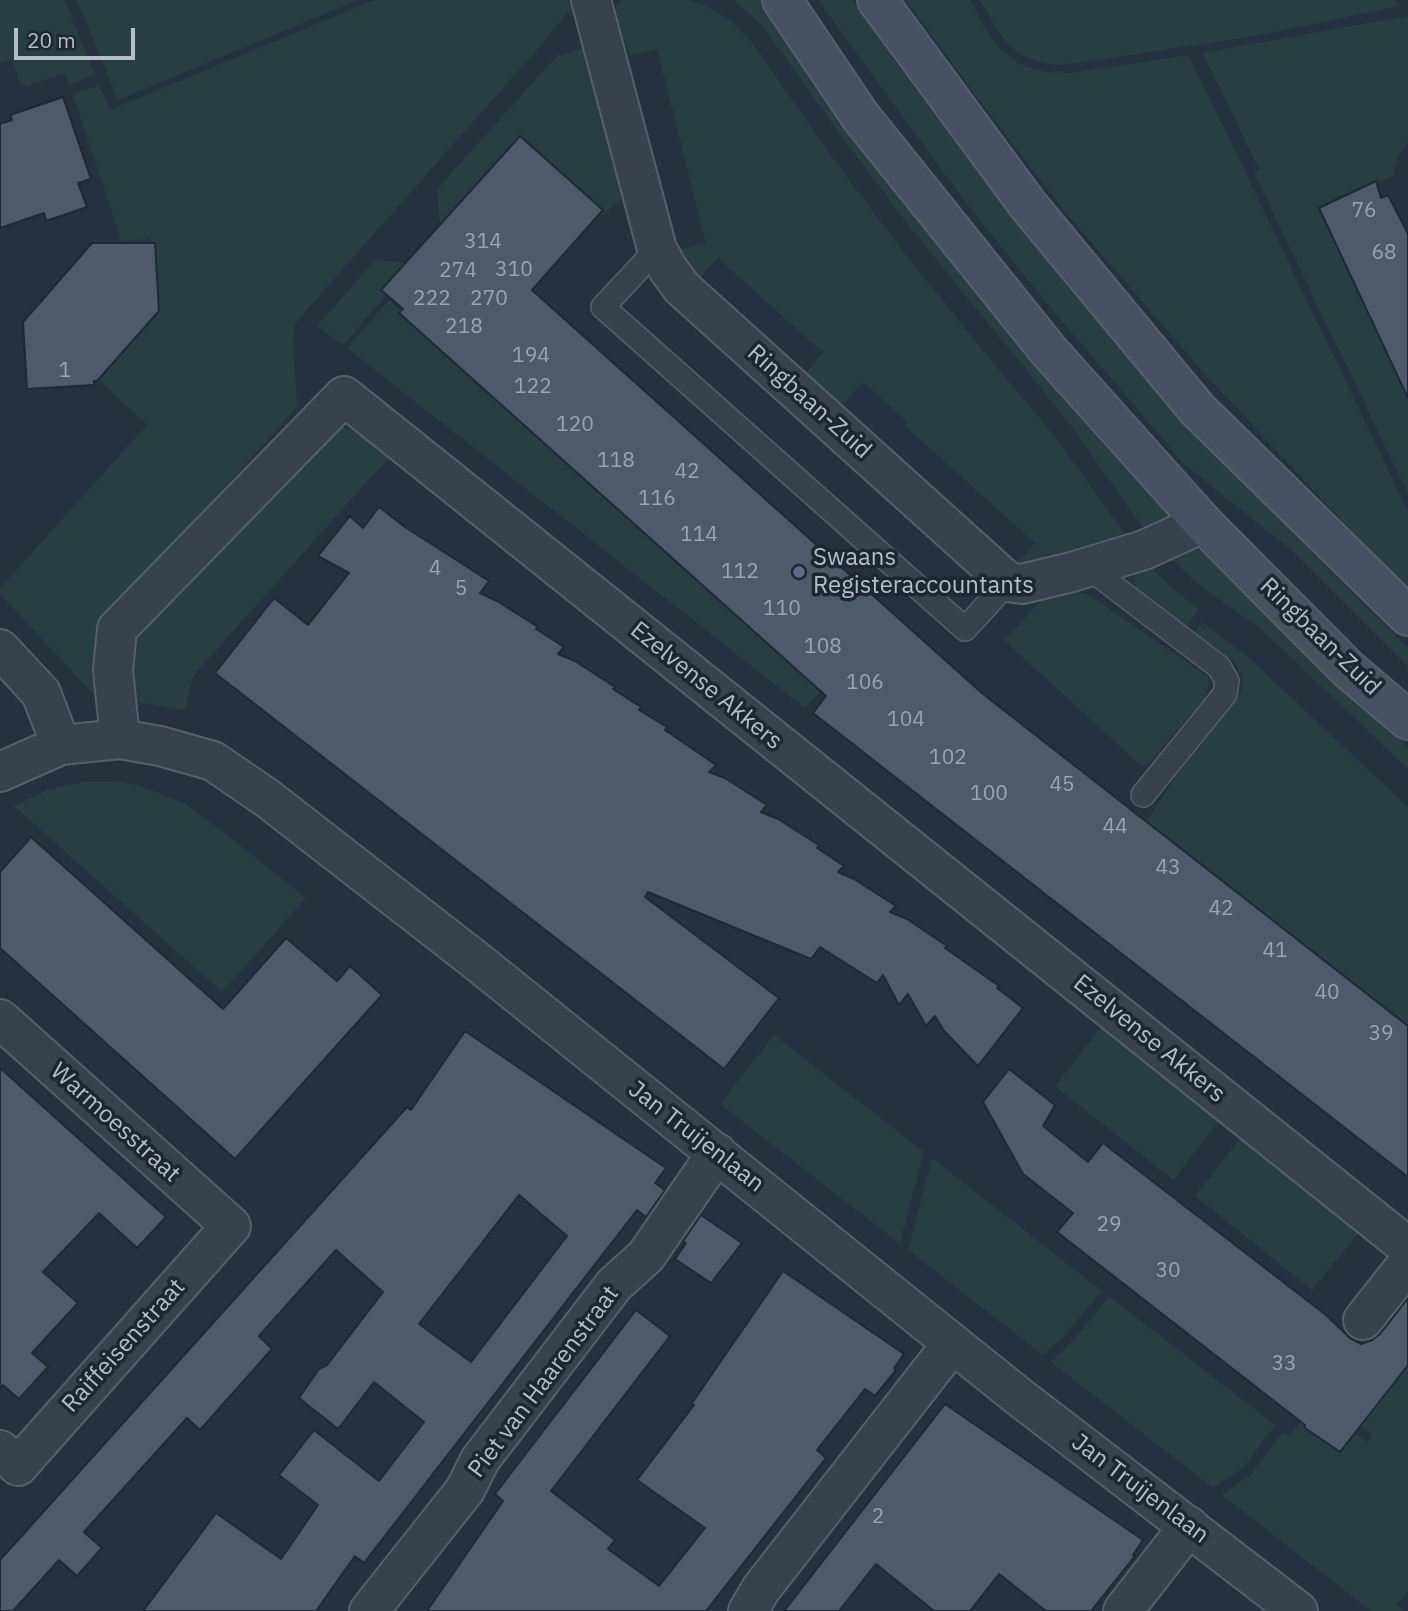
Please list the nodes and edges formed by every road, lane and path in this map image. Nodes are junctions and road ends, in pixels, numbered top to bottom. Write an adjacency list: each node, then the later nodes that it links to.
1 (591, 0): 4 (street, Ringbaan-Zuid)
2 (782, 0): 5 (main road, Ringbaan-Zuid)
3 (877, 0): 8 (main road)
4 (657, 249): 7 (street, Ringbaan-Zuid); 7 (lane)
5 (1203, 523): 6 (street); 10 (main road, Ringbaan-Zuid)
6 (1088, 567): 7 (street); 14 (lane)
7 (1008, 582)
8 (1408, 616)
9 (0, 649): 12 (street)
10 (1408, 720)
11 (120, 739): 12 (street, Jan Truijenlaan); 16 (street, Jan Truijenlaan); 18 (street, Ezelvense Akkers)
12 (61, 745): 13 (street, Jan Truijenlaan)
13 (0, 772)
14 (1143, 795)
15 (0, 1019): 17 (street, Warmoesstraat)
16 (717, 1153): 21 (street, Jan Truijenlaan); 24 (street, Piet van Haarenstraat)
17 (230, 1226): 22 (street, Raiffeisenstraat)
18 (1408, 1247)
19 (1408, 1262): 20 (street)
20 (1363, 1320)
21 (952, 1344): 23 (street, Jan Truijenlaan); 25 (street)
22 (9, 1458)
23 (1189, 1526): 26 (street); 27 (street, Jan Truijenlaan)
24 (369, 1611)
25 (748, 1611)
26 (1124, 1611)
27 (1298, 1611)

